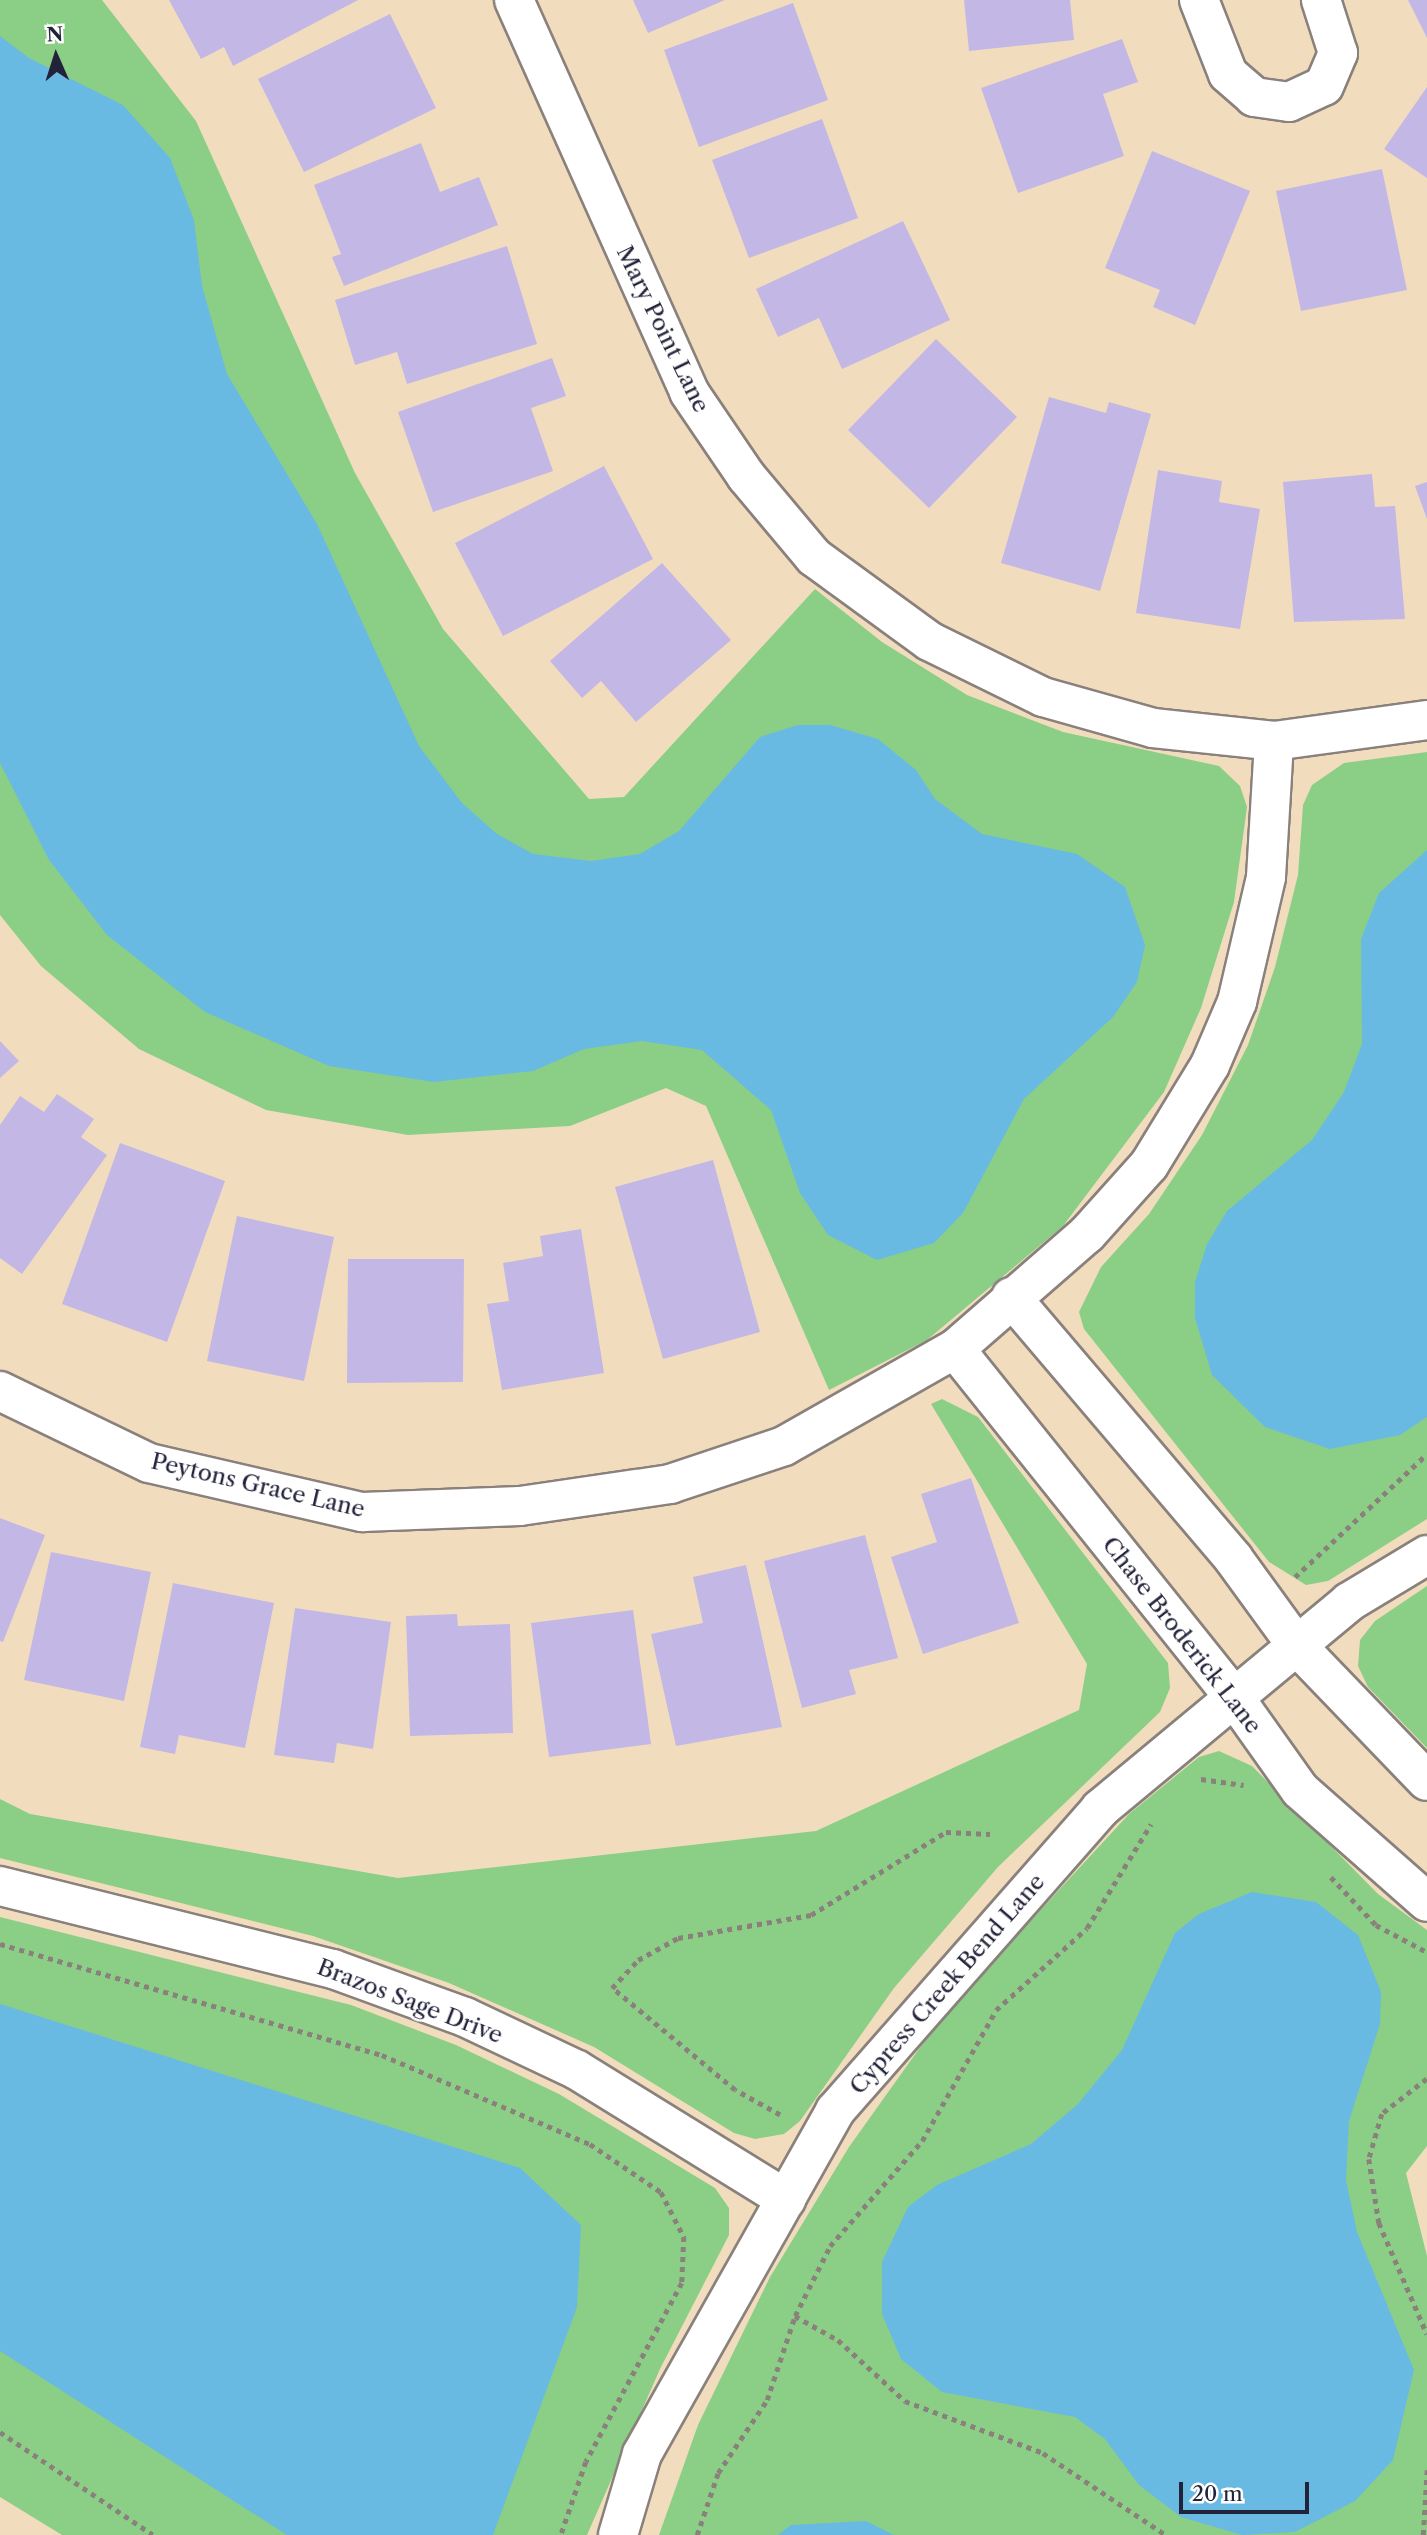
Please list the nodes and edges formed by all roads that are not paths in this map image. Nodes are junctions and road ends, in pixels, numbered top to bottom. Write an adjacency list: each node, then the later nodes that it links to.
1 (514, 0): 5 (street, Mary Point Lane)
2 (1199, 0): 3 (street)
3 (1321, 0)
4 (1427, 720): 5 (street, Mary Point Lane)
5 (1274, 741): 6 (street, Peytons Grace Lane)
6 (1011, 1297): 7 (street, Peytons Grace Lane); 10 (street)
7 (955, 1349): 8 (street, Peytons Grace Lane); 11 (street, Chase Broderick Lane)
8 (0, 1391)
9 (1427, 1555): 10 (street, Cypress Creek Bend Lane)
10 (1297, 1646): 11 (street, Cypress Creek Bend Lane); 12 (street)
11 (1234, 1697): 14 (street, Chase Broderick Lane); 15 (street, Cypress Creek Bend Lane)
12 (1427, 1781)
13 (0, 1886): 15 (street, Brazos Sage Drive)
14 (1427, 1902)
15 (786, 2199): 16 (street, Cypress Creek Bend Lane)
16 (618, 2535)

